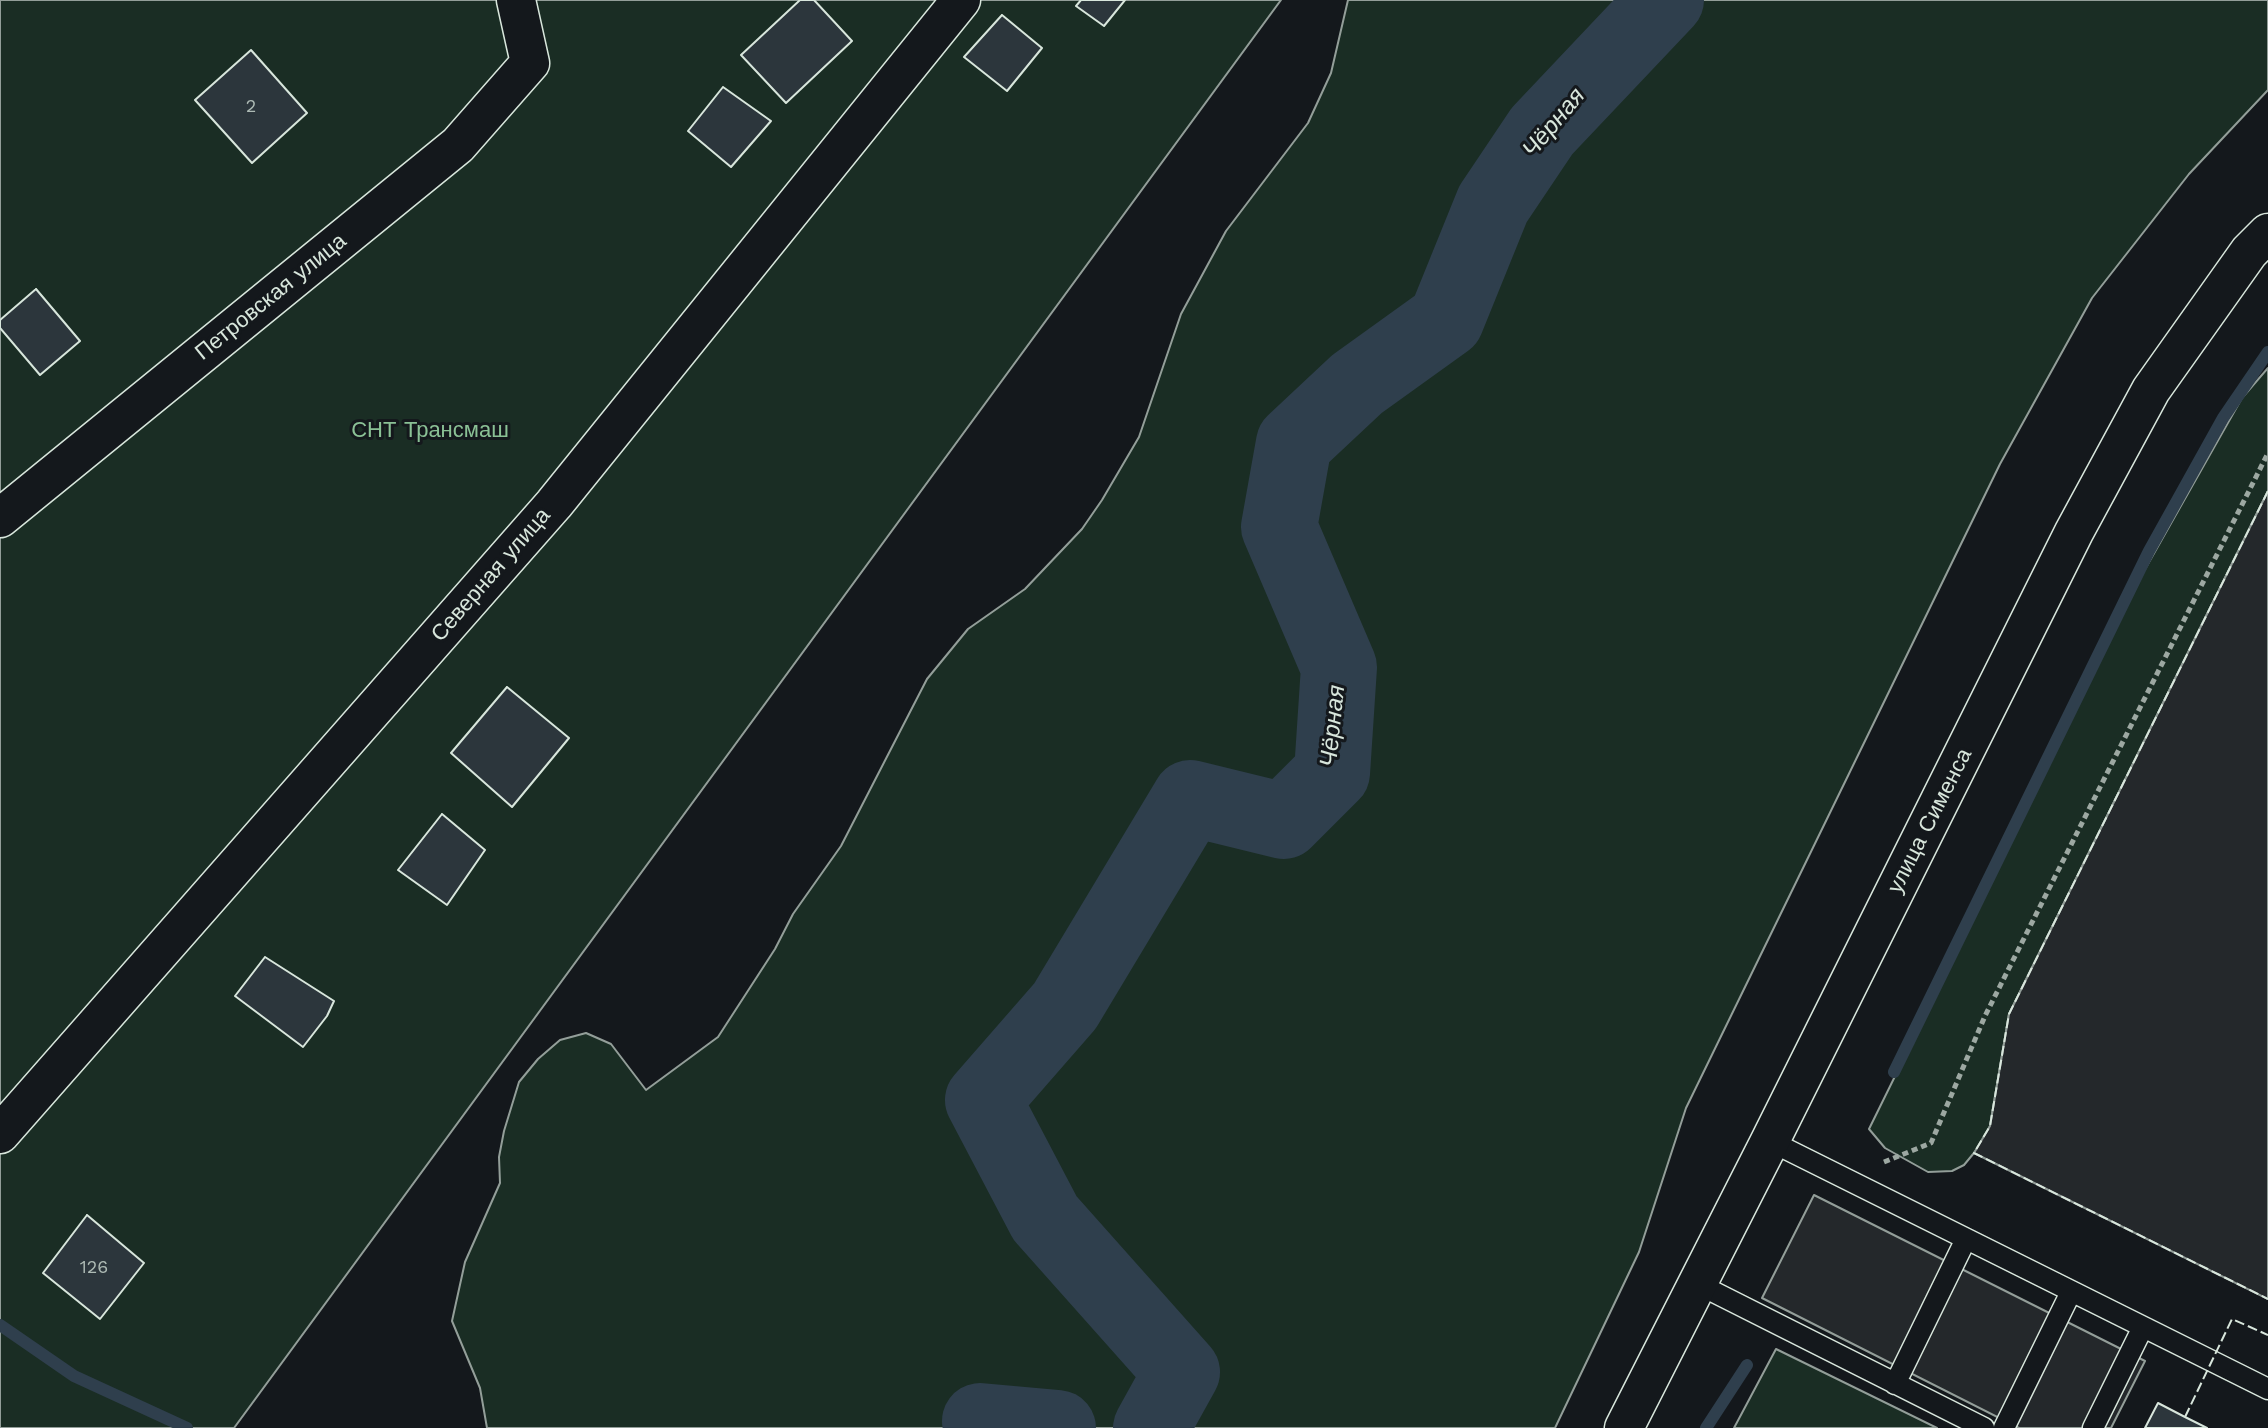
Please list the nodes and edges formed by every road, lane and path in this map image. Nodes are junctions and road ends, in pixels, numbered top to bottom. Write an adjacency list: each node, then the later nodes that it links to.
1 (516, 0): 5 (street, Петровская улица)
2 (961, 0): 6 (street, Северная улица)
3 (2268, 233): 7 (street, улица Сименса)
4 (2268, 453): 8 (path)
5 (0, 518)
6 (0, 1134)
7 (1770, 1141): 9 (lane); 10 (street, улица Сименса)
8 (1882, 1163)
9 (1966, 1239): 11 (lane); 13 (lane)
10 (1698, 1284): 13 (lane); 15 (street, улица Сименса)
11 (2071, 1292): 12 (lane); 17 (lane)
12 (2143, 1327): 14 (lane); 18 (lane)
13 (1895, 1384): 16 (lane)
14 (2268, 1389)
15 (1624, 1428)
16 (1984, 1428)
17 (2004, 1428)
18 (2093, 1428)

